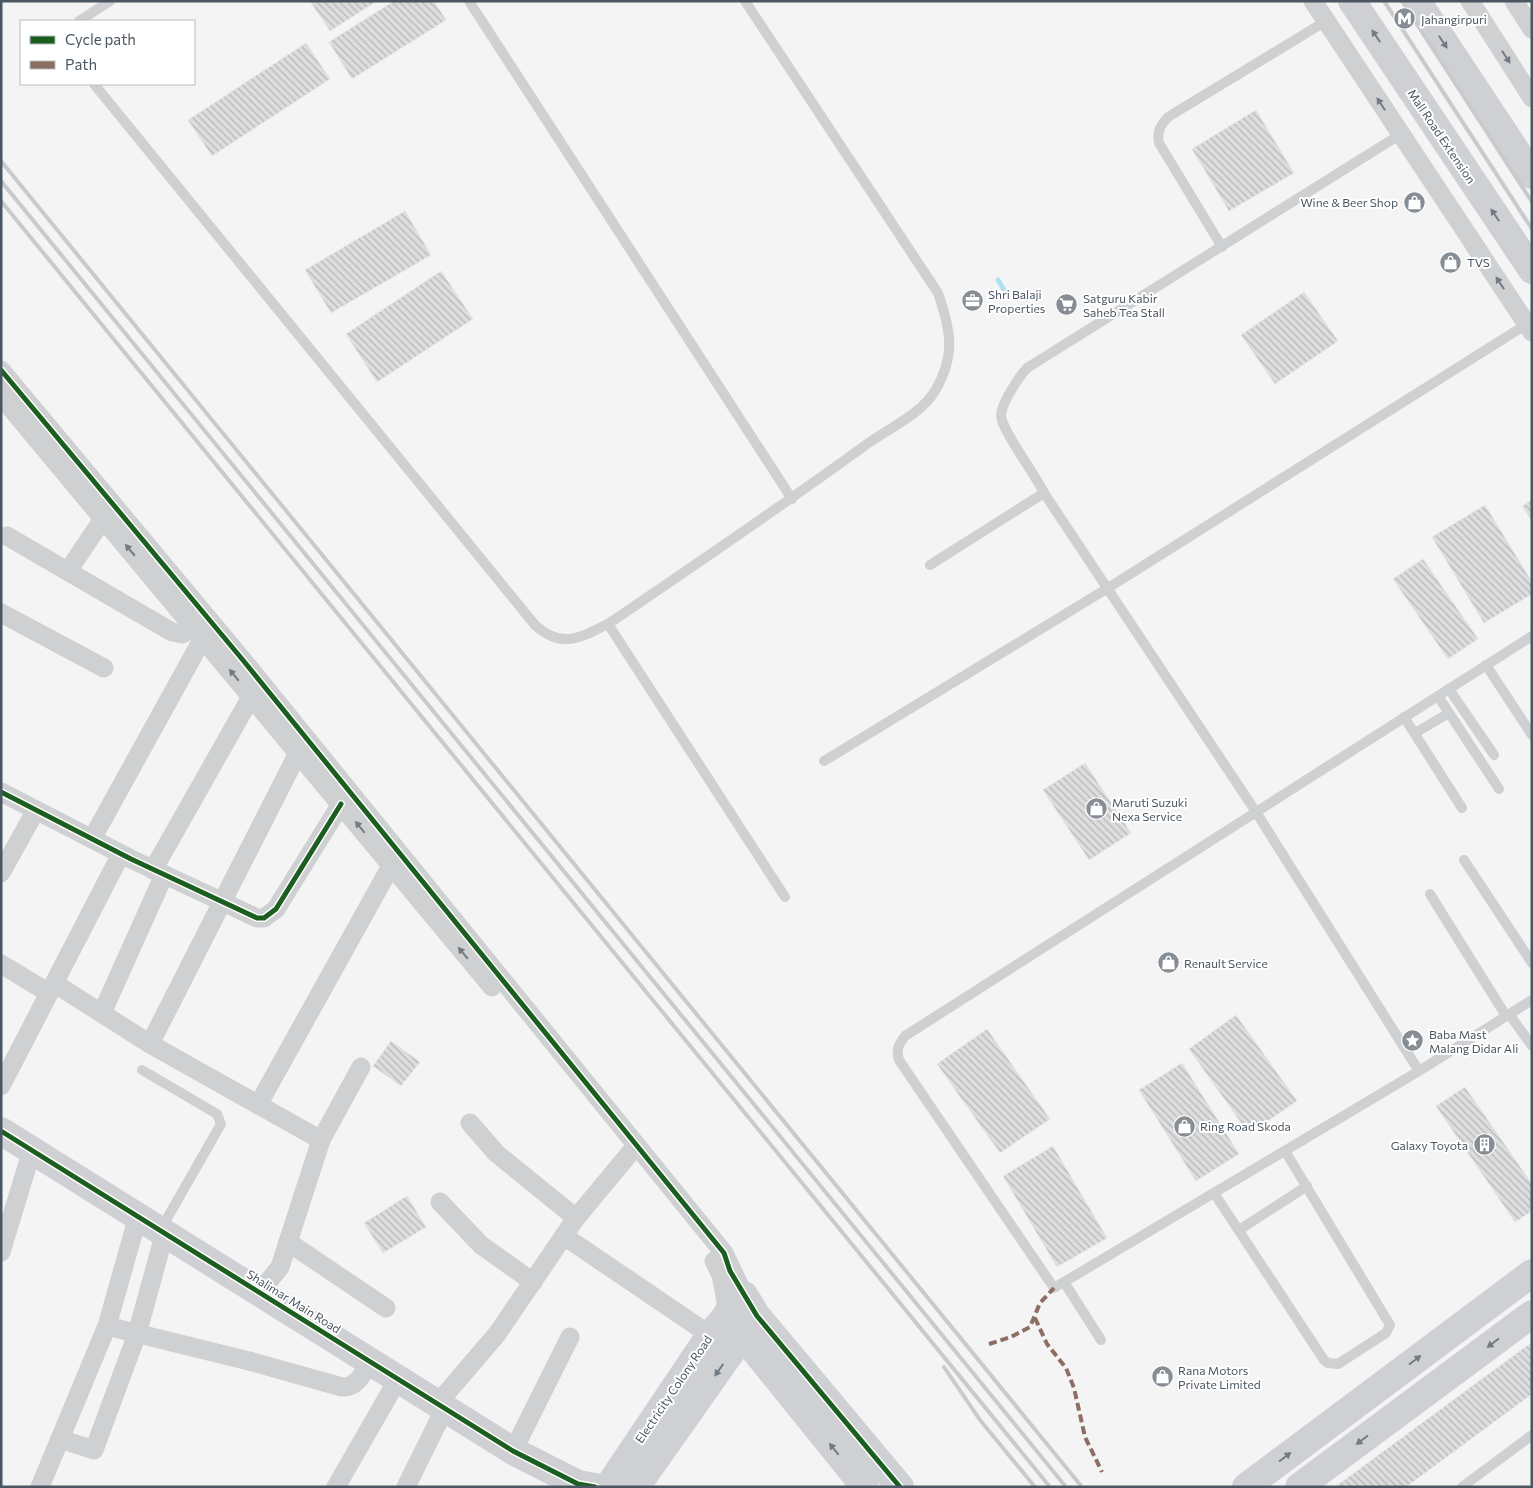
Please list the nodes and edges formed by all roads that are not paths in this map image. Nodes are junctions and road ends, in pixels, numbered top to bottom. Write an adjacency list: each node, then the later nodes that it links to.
1 (110, 1): 9 (lane)
2 (469, 1): 22 (lane)
3 (1313, 1): 10 (street)
4 (1352, 1): 17 (street, Mall Road Extension, one-way to 4)
5 (1416, 1): 15 (street, one-way to 15)
6 (1470, 1): 13 (street, one-way to 13)
7 (1514, 1): 11 (street)
8 (747, 2): 22 (lane)
9 (81, 20)
10 (1326, 21): 14 (street, one-way to 10); 16 (lane)
11 (1532, 29)
12 (95, 85): 29 (lane)
13 (1532, 98)
14 (1401, 134): 16 (lane); 18 (street, one-way to 14)
15 (1532, 175)
16 (1222, 247): 21 (lane)
17 (1532, 270)
18 (1530, 325): 27 (lane)
19 (1, 370): 93 (street)
20 (1, 396): 23 (street)
21 (1044, 493): 25 (lane); 27 (lane)
22 (792, 498): 29 (lane)
23 (103, 518): 26 (street); 30 (street, one-way to 23)
24 (7, 536): 26 (street)
25 (930, 565)
26 (68, 572): 30 (street)
27 (1108, 588): 43 (lane); 49 (lane)
28 (1, 613): 33 (street)
29 (608, 624): 57 (lane)
30 (198, 632): 35 (street, one-way to 30); 50 (street)
31 (1532, 636): 32 (lane)
32 (1486, 665): 34 (lane); 40 (lane)
33 (104, 668)
34 (1448, 689): 36 (lane); 42 (lane)
35 (251, 696): 41 (street); 54 (street)
36 (1438, 696): 37 (lane); 38 (lane)
37 (1449, 713): 39 (lane); 44 (lane)
38 (1404, 717): 39 (lane); 49 (lane)
39 (1415, 733): 47 (lane)
40 (1532, 735)
41 (298, 753): 46 (street); 58 (street)
42 (1494, 755)
43 (824, 761)
44 (1498, 789)
45 (1, 792): 48 (street)
46 (340, 804): 53 (street, one-way to 46); 58 (street)
47 (1462, 808)
48 (36, 810): 50 (street); 55 (street)
49 (1256, 812): 69 (lane); 89 (lane)
50 (92, 839): 51 (street)
51 (121, 854): 54 (street); 61 (street)
52 (1464, 860): 60 (lane)
53 (390, 866): 71 (street); 77 (street, one-way to 53)
54 (159, 872): 58 (street); 63 (street)
55 (1, 873)
56 (1430, 894): 64 (lane)
57 (785, 897)
58 (222, 902): 65 (street)
59 (1, 964): 61 (street)
60 (1532, 964)
61 (52, 988): 63 (street); 70 (street)
62 (1532, 1000): 64 (lane)
63 (102, 1013): 65 (street)
64 (1508, 1015): 66 (lane); 69 (lane)
65 (150, 1044): 71 (street)
66 (1532, 1046)
67 (361, 1067): 74 (street)
68 (142, 1070): 82 (lane)
69 (1420, 1071): 76 (lane)
70 (1, 1086)
71 (258, 1105): 74 (street)
72 (470, 1123): 81 (street)
73 (1, 1131): 75 (street, Shalimar Main Road)
74 (320, 1140): 85 (street)
75 (32, 1150): 82 (street, Shalimar Main Road); 86 (street)
76 (1286, 1151): 78 (lane); 79 (lane)
77 (630, 1153): 81 (street); 93 (street)
78 (1307, 1186): 83 (lane); 83 (lane)
79 (1214, 1193): 83 (lane); 89 (lane)
80 (440, 1202): 88 (street)
81 (576, 1218): 84 (street)
82 (154, 1226): 90 (street, Shalimar Main Road); 94 (street); 95 (street)
83 (1239, 1230)
84 (564, 1236): 88 (street); 96 (street)
85 (288, 1242): 90 (street); 91 (street)
86 (1, 1252)
87 (1532, 1273): 113 (street, one-way to 87)
88 (533, 1282): 101 (street)
89 (1064, 1282): 98 (lane)
90 (260, 1292): 99 (street, Shalimar Main Road)
91 (386, 1308)
92 (1532, 1314): 114 (street, one-way to 114)
93 (743, 1315): 96 (street, Electricity Colony Road); 110 (street, Electricity Colony Road, one-way to 110); 111 (street, one-way to 93); 112 (street)
94 (107, 1326): 95 (street); 103 (street)
95 (138, 1334): 99 (street); 103 (street)
96 (710, 1335): 109 (street, Electricity Colony Road)
97 (570, 1337): 104 (street)
98 (1101, 1340)
99 (370, 1360): 100 (street, Shalimar Main Road)
100 (398, 1379): 101 (street, Shalimar Main Road); 107 (street)
101 (441, 1406): 104 (street, Shalimar Main Road); 108 (street)
102 (1532, 1436): 115 (lane)
103 (60, 1439): 106 (street)
104 (513, 1451): 105 (street, Shalimar Main Road)
105 (584, 1486)
106 (40, 1487)
107 (336, 1487)
108 (406, 1487)
109 (608, 1487)
110 (636, 1487)
111 (865, 1487)
112 (900, 1487)
113 (1246, 1487)
114 (1299, 1487)
115 (1462, 1487)

